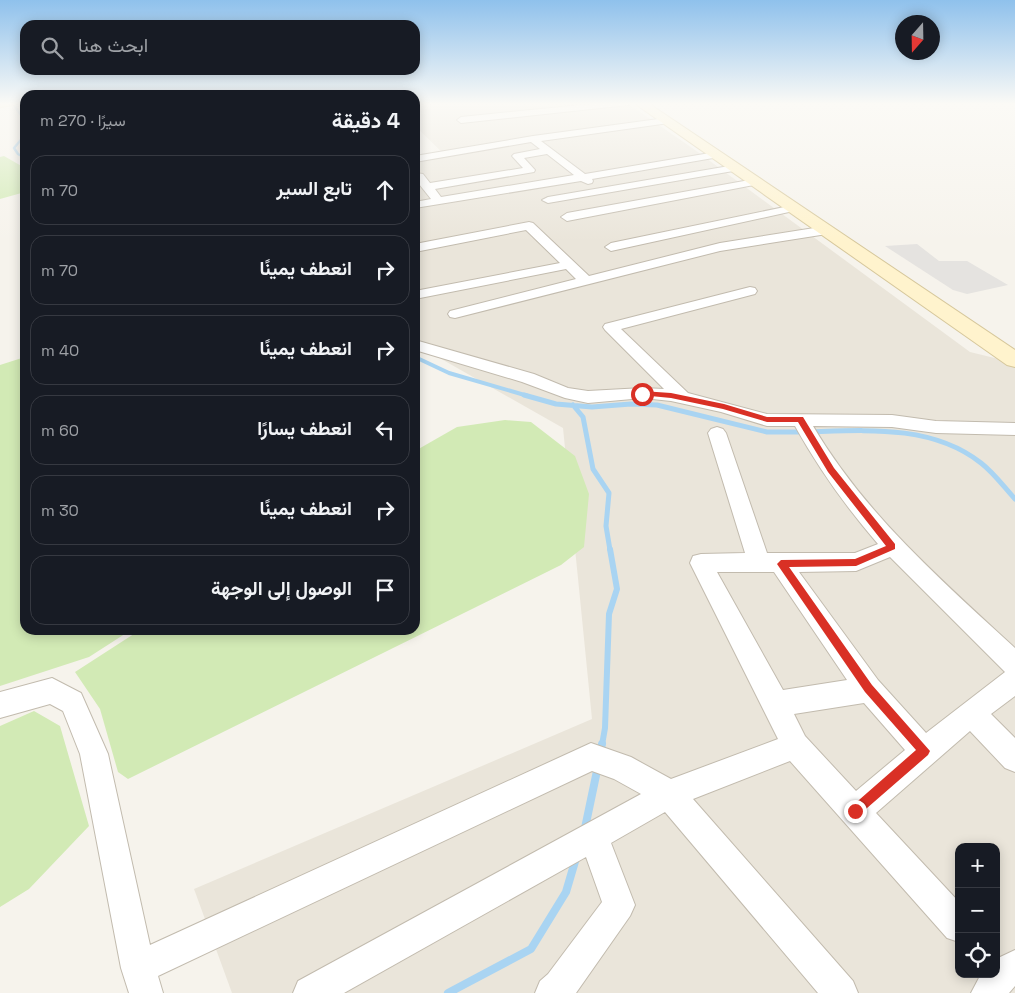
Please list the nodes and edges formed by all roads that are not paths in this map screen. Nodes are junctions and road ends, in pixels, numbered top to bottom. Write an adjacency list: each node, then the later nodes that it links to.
1 (461, 149): 7 (street)
2 (547, 149): 5 (street)
3 (708, 149): 6 (main road)
4 (722, 149): 19 (main road)
5 (548, 152): 10 (street); 12 (street)
6 (716, 155): 8 (main road); 10 (street)
7 (420, 158)
8 (735, 168): 11 (main road); 13 (street)
9 (420, 177): 12 (street)
10 (583, 177): 13 (street); 15 (street)
11 (755, 182): 17 (main road); 18 (street)
12 (428, 187): 15 (street)
13 (601, 191): 14 (street)
14 (548, 200)
15 (438, 201): 16 (street)
16 (420, 204)
17 (797, 210): 19 (main road); 20 (street)
18 (567, 217)
19 (826, 223): 23 (street); 29 (main road); 31 (main road)
20 (698, 229): 22 (street); 23 (street)
21 (420, 247): 24 (street)
22 (611, 247)
23 (720, 247): 25 (street)
24 (568, 265): 25 (street); 27 (street)
25 (586, 282): 28 (street)
26 (750, 291): 32 (street)
27 (420, 294)
28 (455, 314)
29 (1015, 343)
30 (420, 347): 32 (street)
31 (1015, 360)
32 (683, 398): 33 (street)
33 (805, 427): 34 (street); 36 (street)
34 (1015, 429)
35 (717, 433): 37 (street)
36 (892, 547): 37 (street); 38 (street)
37 (770, 563): 40 (street); 41 (street)
38 (1015, 664)
39 (1015, 680): 43 (street)
40 (869, 689): 41 (street); 45 (street)
41 (776, 704): 44 (street)
42 (0, 705): 51 (street)
43 (970, 713): 45 (street); 46 (street)
44 (794, 746): 47 (street); 48 (street)
45 (924, 751): 48 (street)
46 (1015, 758)
47 (669, 794): 49 (street); 51 (street); 54 (street)
48 (855, 811): 50 (street)
49 (593, 836): 52 (street); 53 (street)
50 (955, 922)
51 (142, 981)
52 (558, 991)
53 (310, 993)
54 (841, 993)

